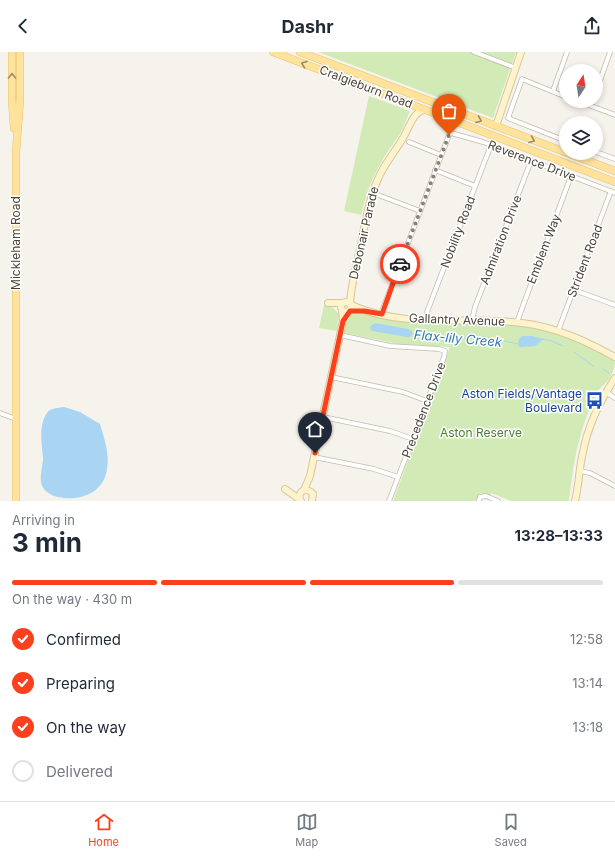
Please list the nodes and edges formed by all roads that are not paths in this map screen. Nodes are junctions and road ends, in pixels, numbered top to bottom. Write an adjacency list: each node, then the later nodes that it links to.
1 (12, 52): 22 (main road, Mickleham Road, one-way to 1)
2 (20, 52): 22 (main road, Mickleham Road)
3 (273, 52): 13 (main road, Craigieburn Road, one-way to 3)
4 (300, 52): 18 (main road, Craigieburn Road, one-way to 18)
5 (474, 52): 9 (street)
6 (522, 52): 9 (street)
7 (566, 52): 11 (street)
8 (610, 52): 10 (street)
9 (516, 68): 18 (street)
10 (603, 72)
11 (553, 92): 12 (street); 19 (street)
12 (559, 94)
13 (412, 105): 15 (main road, Craigieburn Road); 16 (street)
14 (596, 108): 17 (street)
15 (424, 110): 16 (street); 30 (main road, Craigieburn Road)
16 (415, 115): 33 (street, Debonair Parade)
17 (615, 115)
18 (496, 126): 28 (main road, Craigieburn Road, one-way to 28)
19 (559, 138)
20 (409, 142): 23 (street)
21 (491, 145): 23 (street, Reverence Drive); 26 (street, Reverence Drive); 31 (street, Nobility Road)
22 (16, 152): 53 (main road, Mickleham Road)
23 (441, 155): 27 (street)
24 (603, 155): 25 (street)
25 (615, 159)
26 (531, 161): 29 (street, Reverence Drive); 41 (street, Admiration Drive)
27 (435, 170): 31 (street); 34 (street)
28 (615, 171)
29 (571, 176): 32 (street, Reverence Drive); 42 (street, Emblem Way)
30 (615, 182)
31 (476, 186): 40 (street, Nobility Road)
32 (613, 192): 35 (street, Strident Road)
33 (373, 193): 34 (street); 38 (street, Debonair Parade)
34 (420, 211): 39 (street)
35 (574, 290): 37 (street); 43 (street, Strident Road)
36 (326, 303): 38 (street, Gallantry Avenue)
37 (615, 304)
38 (346, 307): 39 (street, Gallantry Avenue); 44 (street, Debonair Parade)
39 (382, 314): 40 (street, Gallantry Avenue)
40 (426, 320): 41 (street, Gallantry Avenue)
41 (472, 320): 42 (street, Gallantry Avenue)
42 (517, 322): 43 (street, Gallantry Avenue)
43 (558, 331): 45 (street, Gallantry Avenue)
44 (340, 335): 46 (street, Debonair Parade); 50 (street, Precedence Drive)
45 (615, 357)
46 (331, 377): 50 (street); 52 (street, Debonair Parade)
47 (615, 378): 48 (street)
48 (606, 392): 49 (street); 56 (street)
49 (615, 398)
50 (427, 401): 54 (street, Precedence Drive)
51 (0, 413): 53 (street)
52 (323, 417): 54 (street); 55 (street, Debonair Parade)
53 (16, 419): 63 (main road, Mickleham Road); 63 (main road, Mickleham Road)
54 (413, 439): 58 (street, Precedence Drive)
55 (314, 457): 57 (street, Debonair Parade); 58 (street)
56 (580, 471): 59 (street); 68 (street)
57 (310, 476): 60 (street, Debonair Parade); 61 (street, Debonair Parade)
58 (398, 477): 65 (street, Precedence Drive)
59 (615, 486)
60 (302, 491): 61 (street); 62 (street, Debonair Parade); 62 (street)
61 (312, 496): 64 (street)
62 (300, 500)
63 (16, 501)
64 (320, 501)
65 (389, 501)
66 (479, 501): 67 (street)
67 (498, 501)
68 (575, 501)

